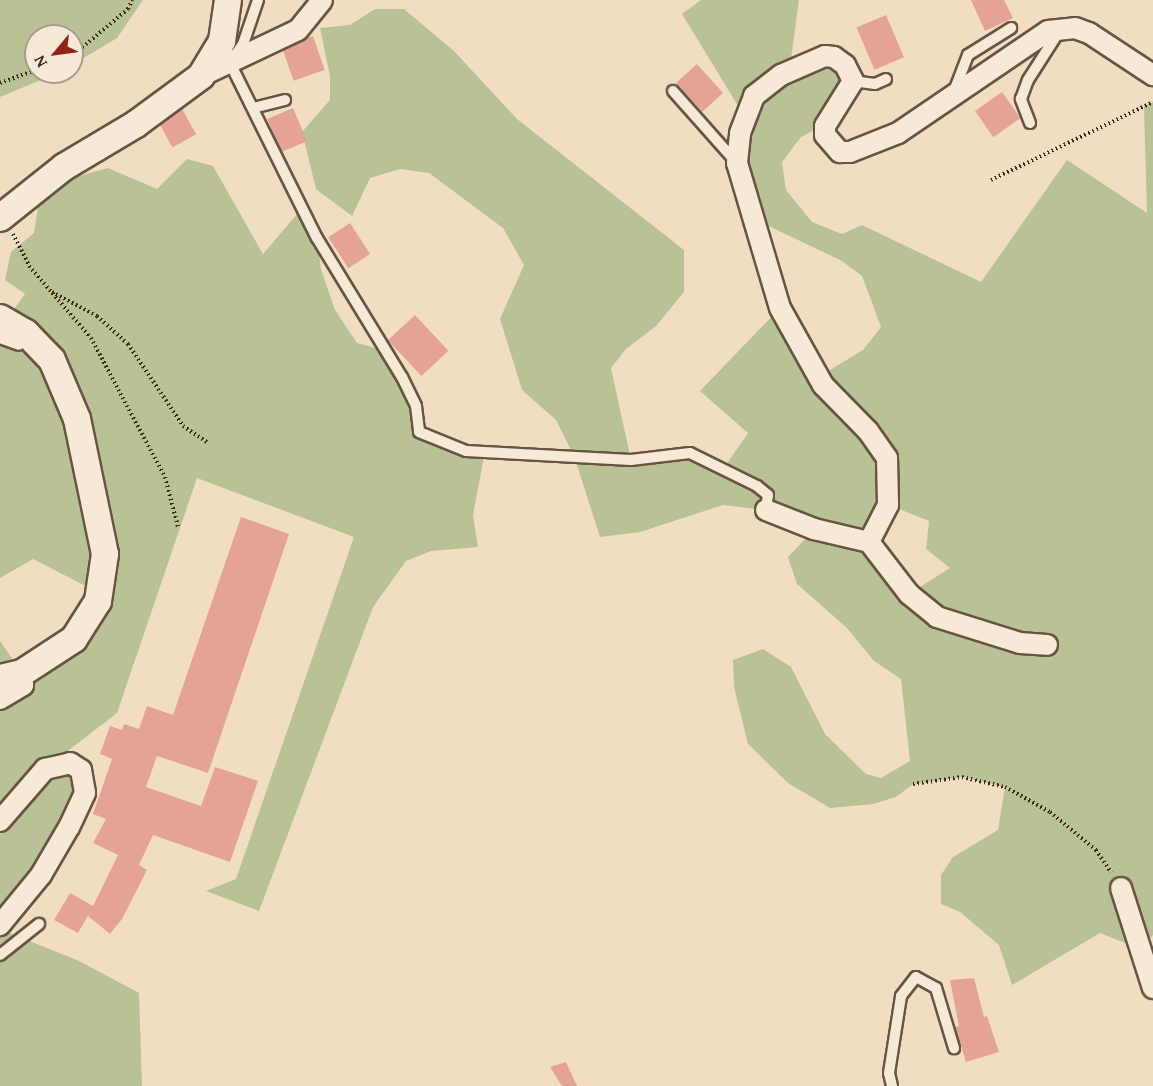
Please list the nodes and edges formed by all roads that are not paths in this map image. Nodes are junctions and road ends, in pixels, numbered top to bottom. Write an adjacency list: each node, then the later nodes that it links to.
1 (228, 0): 8 (street)
2 (258, 0): 6 (lane)
3 (322, 0): 6 (street)
4 (1011, 28): 12 (lane)
5 (1062, 28): 7 (street); 12 (street); 15 (lane)
6 (230, 63): 8 (street); 14 (lane)
7 (1153, 75)
8 (201, 76): 17 (street)
9 (886, 79): 10 (lane)
10 (853, 81): 12 (street); 16 (street)
11 (673, 91): 16 (lane)
12 (952, 96)
13 (285, 100): 14 (lane)
14 (253, 108): 21 (lane)
15 (1030, 123)
16 (737, 163): 22 (street)
17 (2, 218)
18 (0, 318): 24 (street)
19 (0, 338): 20 (lane)
20 (19, 345)
21 (766, 510): 22 (street)
22 (869, 542): 23 (street)
23 (1047, 645)
24 (11, 676): 25 (street)
25 (0, 699)
26 (0, 821): 29 (street)
27 (1121, 888): 31 (street)
28 (39, 924): 30 (lane)
29 (0, 925)
30 (0, 955)
31 (1153, 988)
32 (954, 1048): 33 (lane)
33 (892, 1086)

